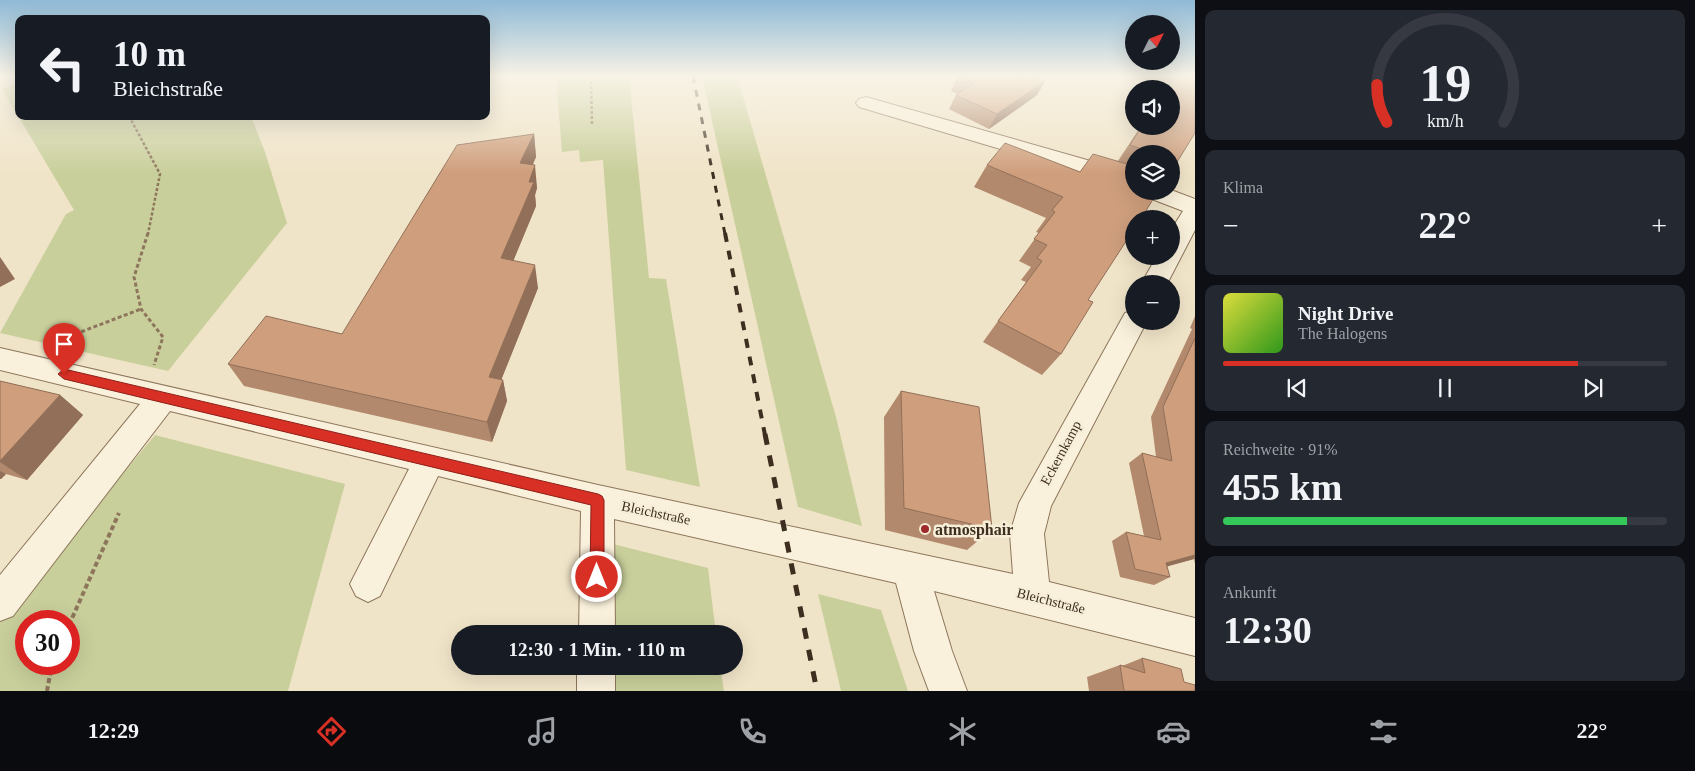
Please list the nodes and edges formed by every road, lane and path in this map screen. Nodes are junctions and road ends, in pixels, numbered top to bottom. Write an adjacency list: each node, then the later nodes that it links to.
1 (592, 108): 4 (path)
2 (884, 108): 5 (street)
3 (131, 120): 9 (path)
4 (592, 126)
5 (1125, 181)
6 (1175, 200): 7 (street)
7 (1195, 208): 8 (street)
8 (1180, 236)
9 (140, 308): 12 (path); 13 (path)
10 (1129, 330): 19 (street, Eckernkamp)
11 (0, 359): 12 (street, Bleichstraße)
12 (29, 366): 13 (street, Bleichstraße)
13 (148, 394): 14 (street, Bleichstraße); 20 (street)
14 (429, 461): 15 (street, Bleichstraße); 18 (street)
15 (598, 500): 17 (street, Bleichstraße); 22 (street)
16 (122, 507): 21 (path)
17 (909, 568): 19 (street, Bleichstraße); 28 (street)
18 (368, 584)
19 (1032, 596): 23 (street, Bleichstraße)
20 (0, 603)
21 (76, 610)
22 (597, 625)
23 (1195, 637)
24 (50, 675): 26 (path)
25 (596, 675): 27 (street)
26 (47, 691)
27 (596, 691)
28 (948, 691)

